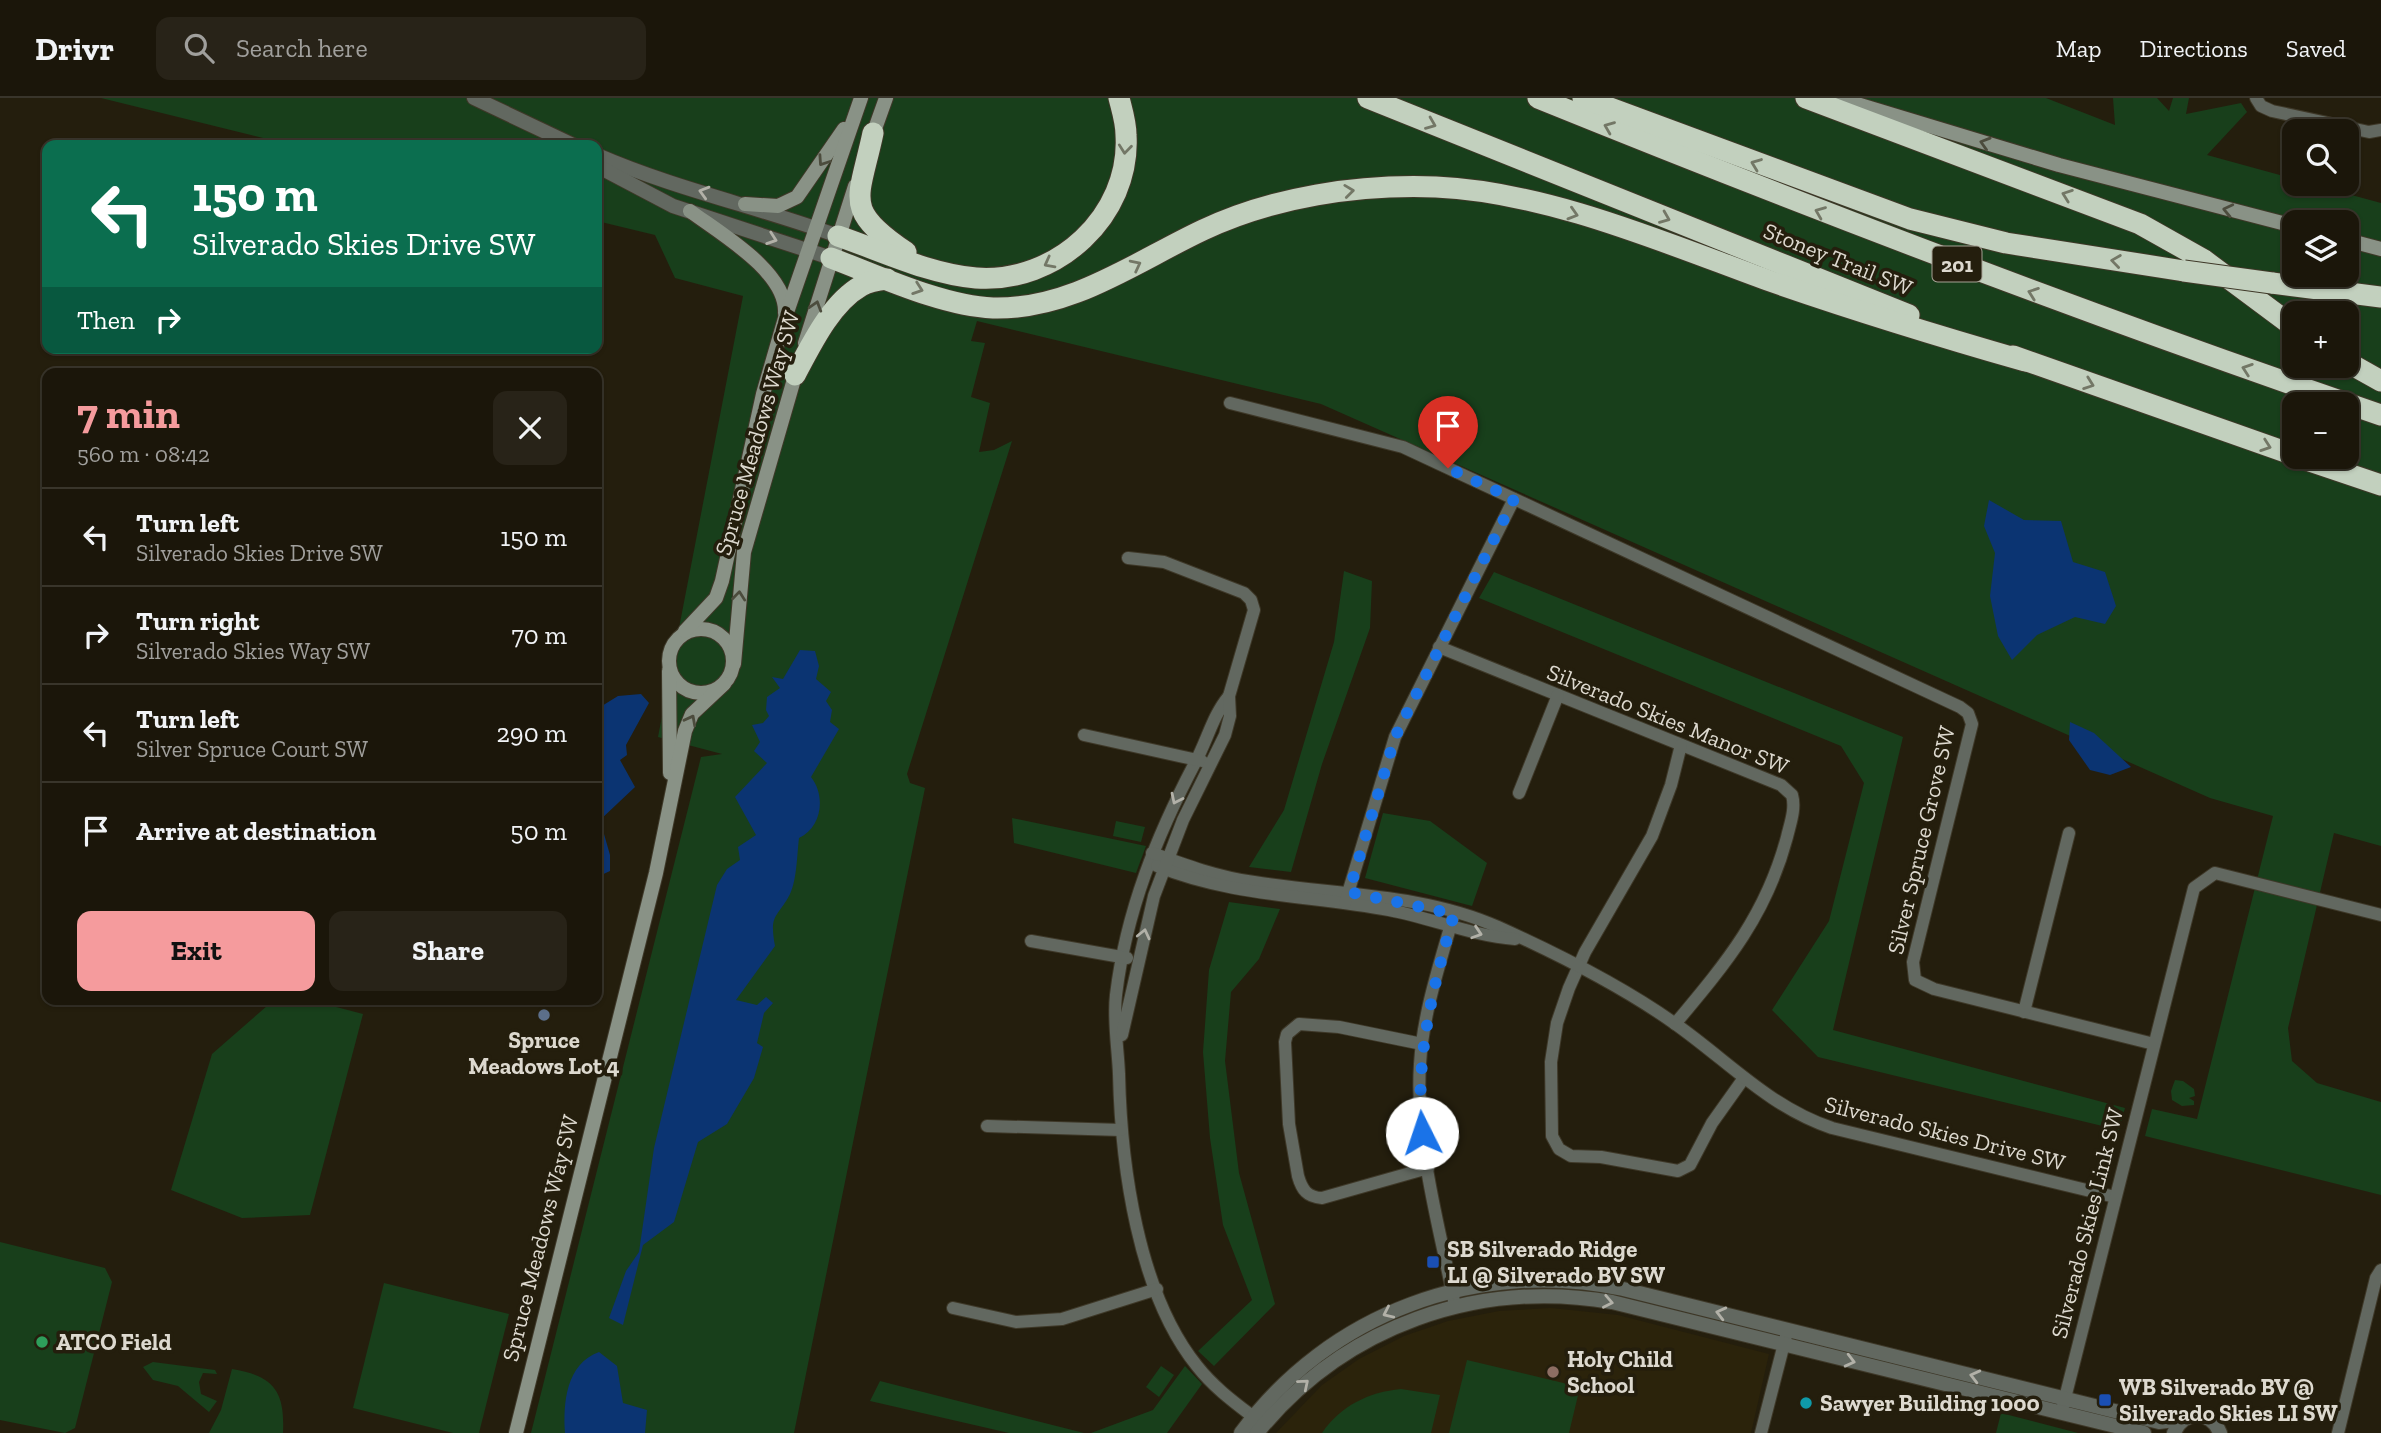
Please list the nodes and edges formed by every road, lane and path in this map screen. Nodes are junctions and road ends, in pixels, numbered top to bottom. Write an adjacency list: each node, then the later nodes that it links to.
1 (474, 98): 13 (street)
2 (886, 98): 12 (main road, Spruce Meadows Way SW)
3 (1119, 98): 27 (highway, one-way to 27)
4 (1368, 98): 32 (highway, Stoney Trail SW, one-way to 32)
5 (1538, 98): 37 (highway, Stoney Trail SW / 201, one-way to 5)
6 (1583, 98): 29 (highway, one-way to 6, bridge)
7 (1807, 98): 31 (highway, one-way to 7)
8 (1837, 98): 20 (main road, one-way to 8)
9 (2256, 98): 11 (street)
10 (860, 101): 18 (main road, one-way to 18); 21 (main road, Spruce Meadows Way SW)
11 (2381, 130)
12 (873, 133): 22 (main road, Spruce Meadows Way SW); 27 (highway)
13 (548, 135): 14 (street); 15 (street)
14 (556, 140)
15 (560, 140)
16 (602, 157): 18 (street, one-way to 16)
17 (602, 169): 19 (street)
18 (745, 204): 21 (street)
19 (690, 211): 25 (street, one-way to 25); 30 (main road)
20 (2282, 223)
21 (818, 229): 22 (street); 25 (main road, Spruce Meadows Way SW)
22 (838, 236): 26 (main road, Spruce Meadows Way SW); 27 (highway)
23 (2359, 243): 24 (main road)
24 (2381, 249)
25 (810, 251): 26 (street); 30 (main road, Spruce Meadows Way SW)
26 (831, 258): 28 (highway); 34 (main road, Spruce Meadows Way SW, one-way to 26)
27 (935, 269)
28 (887, 279): 32 (highway, one-way to 32); 34 (highway)
29 (2381, 298)
30 (785, 318): 43 (main road, Spruce Meadows Way SW)
31 (2282, 318)
32 (2025, 361): 38 (highway, Stoney Trail SW, one-way to 38)
33 (2359, 369): 35 (highway)
34 (795, 374): 46 (main road, Spruce Meadows Way SW, one-way to 34)
35 (2381, 381)
36 (1230, 404): 41 (street, Silver Spruce Grove SW)
37 (2381, 415)
38 (2282, 451)
39 (2334, 469): 40 (highway, Stoney Trail SW)
40 (2381, 485)
41 (1514, 499): 44 (street); 66 (street, Silver Spruce Grove SW)
42 (1128, 558): 49 (street)
43 (685, 632): 45 (main road); 46 (main road)
44 (1439, 647): 48 (street, Silverado Skies Manor SW); 59 (street)
45 (669, 662): 47 (main road); 55 (main road, Spruce Meadows Way SW)
46 (734, 664): 47 (main road)
47 (724, 684): 55 (main road, Spruce Meadows Way SW, one-way to 47)
48 (1558, 695): 51 (street, Silverado Skies Manor SW); 54 (street)
49 (1229, 696): 52 (street); 53 (street)
50 (1084, 735): 52 (street)
51 (1681, 745): 65 (street); 67 (street, Silverado Skies Manor SW)
52 (1196, 760): 53 (street); 57 (street, one-way to 57)
53 (1212, 763): 58 (street)
54 (1519, 793)
55 (669, 809): 90 (main road, Spruce Meadows Way SW)
56 (2069, 833): 66 (street)
57 (1150, 858): 58 (street, Silverado Skies Drive SW); 63 (street)
58 (1165, 864): 59 (street, Silverado Skies Drive SW); 64 (street, one-way to 58)
59 (1347, 898): 61 (street, Silverado Skies Drive SW)
60 (2381, 915): 69 (street, Silverado Skies Link SW)
61 (1453, 919): 65 (street, Silverado Skies Drive SW); 68 (street)
62 (1031, 941): 63 (street)
63 (1122, 957): 64 (street); 70 (street)
64 (1138, 960): 70 (street)
65 (1578, 966): 67 (street, Silverado Skies Drive SW); 71 (street)
66 (2024, 1012): 69 (street, Silver Spruce Grove SW)
67 (1675, 1024): 71 (street, Silverado Skies Drive SW)
68 (1422, 1044): 74 (street); 74 (street)
69 (2154, 1044): 75 (street, Silverado Skies Link SW)
70 (1118, 1049): 73 (street)
71 (1744, 1078): 75 (street, Silverado Skies Drive SW)
72 (987, 1126): 73 (street)
73 (1121, 1130): 77 (street)
74 (1428, 1168): 78 (street)
75 (2115, 1197): 85 (street, Silverado Skies Link SW)
76 (2381, 1270): 95 (street)
77 (1157, 1289): 80 (street); 88 (street)
78 (1452, 1290): 79 (street); 81 (street, one-way to 78); 88 (street, one-way to 88)
79 (1455, 1306): 82 (street, one-way to 82); 88 (street, one-way to 79)
80 (954, 1308)
81 (1787, 1329): 82 (street); 83 (street)
82 (1784, 1344): 84 (street, one-way to 84); 92 (street)
83 (1900, 1357): 84 (street); 85 (street, one-way to 83)
84 (1897, 1372): 86 (street)
85 (2065, 1398): 86 (street, Silverado Skies Link SW); 87 (street)
86 (2061, 1413): 93 (street)
87 (2183, 1419): 89 (street); 94 (street)
88 (1258, 1425): 91 (street)
89 (2221, 1432)
90 (516, 1433)
91 (1241, 1433)
92 (1762, 1433)
93 (2144, 1433)
94 (2174, 1433)
95 (2338, 1433)

